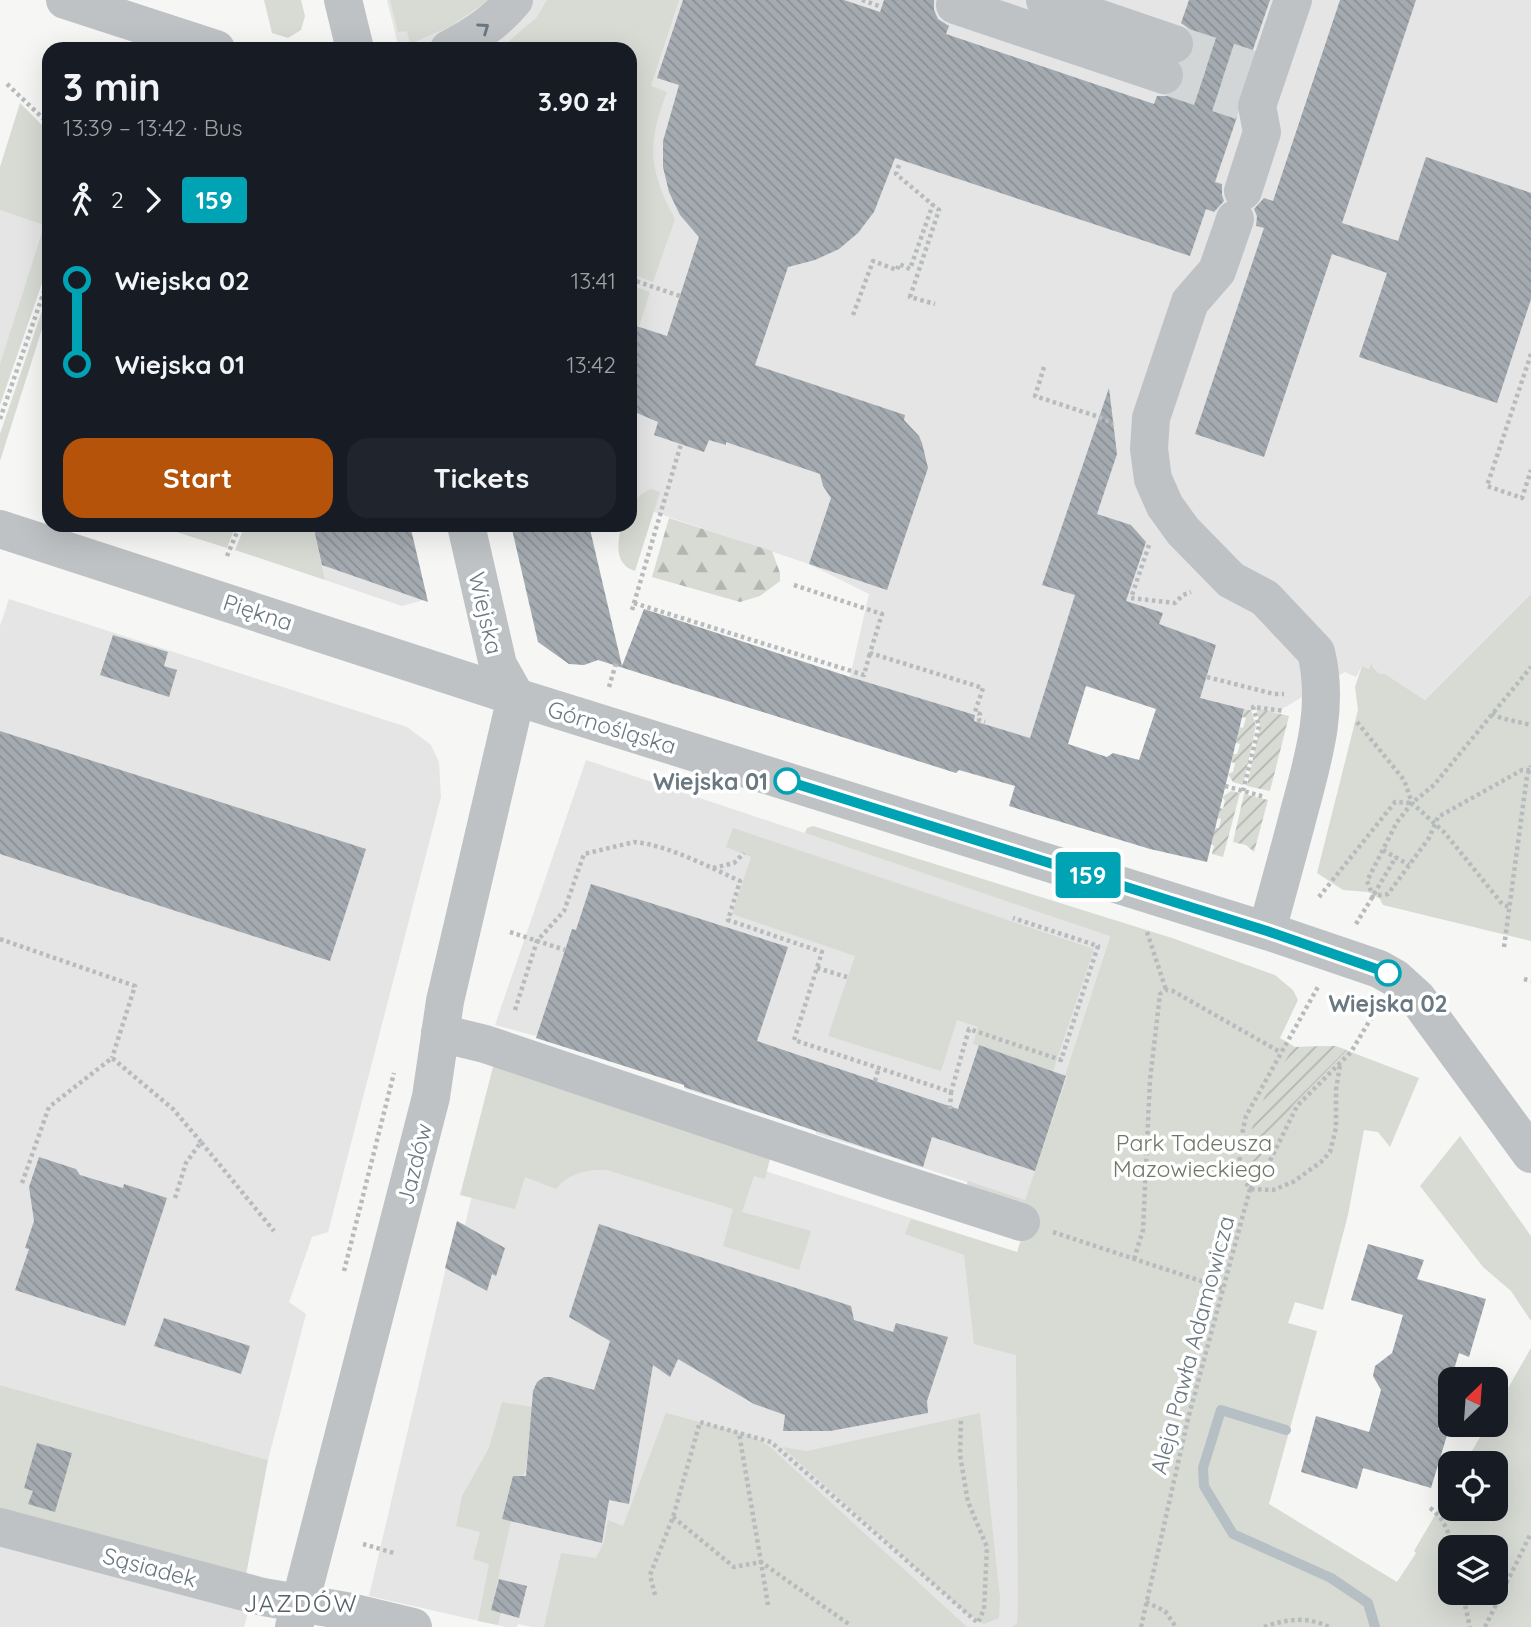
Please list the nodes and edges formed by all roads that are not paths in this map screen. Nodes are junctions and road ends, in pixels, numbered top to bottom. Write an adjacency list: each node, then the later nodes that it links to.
1 (65, 0): 7 (street)
2 (343, 0): 8 (street)
3 (514, 0): 9 (street, one-way to 3)
4 (1045, 0): 6 (street)
5 (1293, 0): 13 (street)
6 (955, 5)
7 (194, 42)
8 (353, 42)
9 (462, 42)
10 (0, 529): 12 (street, Piękna)
11 (468, 532): 12 (street, Wiejska)
12 (516, 697): 13 (street, Górnośląska); 14 (street, Jazdów)
13 (1267, 931): 15 (street, Górnośląska)
14 (440, 1033): 16 (street); 18 (street, Jazdów)
15 (1531, 1154)
16 (1021, 1222)
17 (0, 1527): 18 (street, Sąsiadek)
18 (297, 1615): 19 (street, Sąsiadek)
19 (413, 1627)

